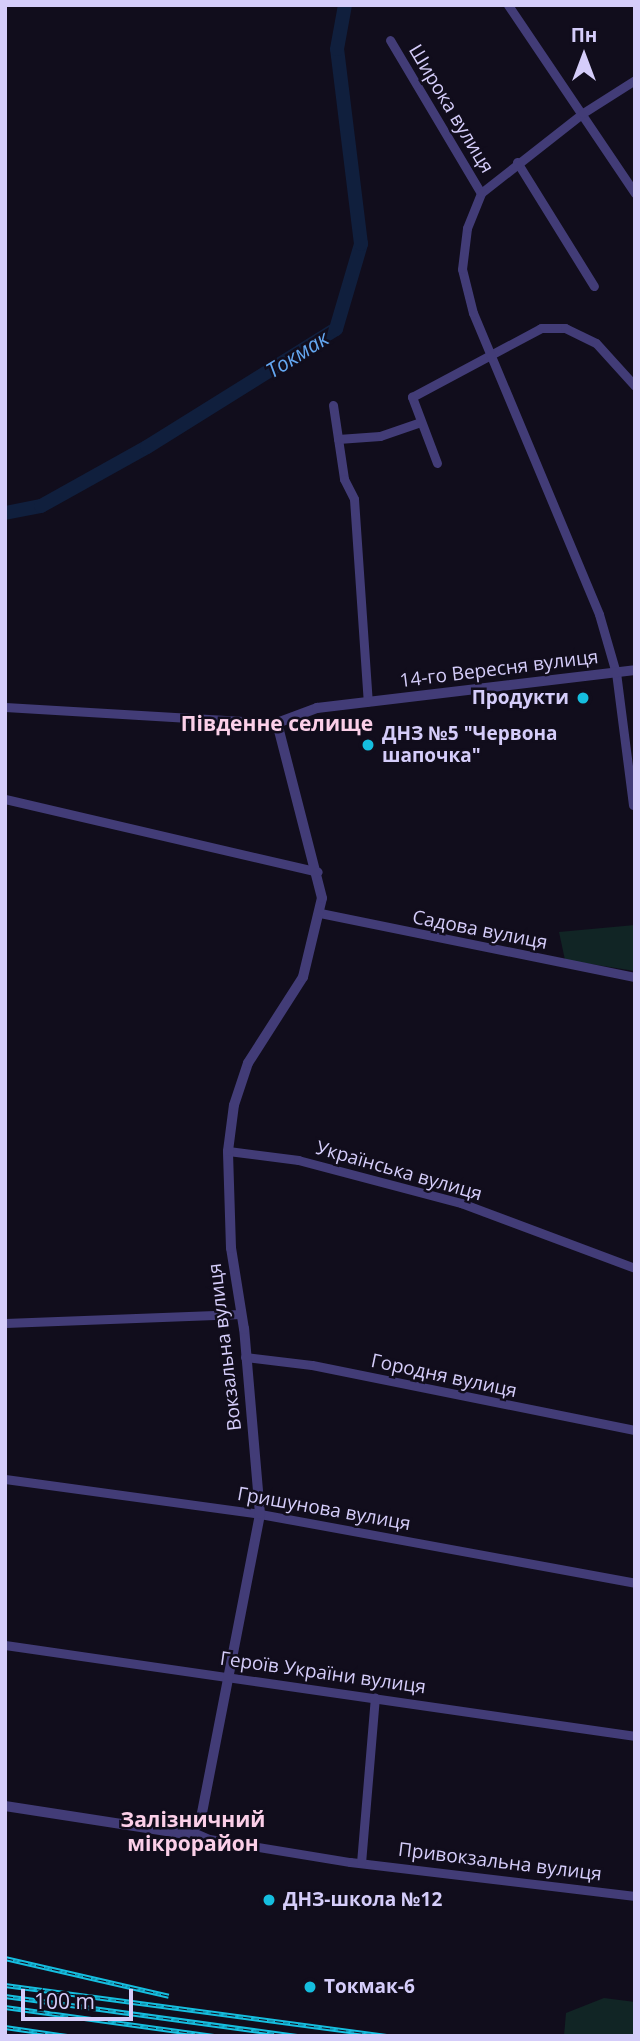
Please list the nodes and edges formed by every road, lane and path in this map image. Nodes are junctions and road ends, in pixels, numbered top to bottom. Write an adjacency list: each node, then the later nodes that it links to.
1 (508, 5): 4 (street)
2 (390, 40): 6 (street, Широка вулиця)
3 (635, 80): 4 (street)
4 (583, 113): 5 (street); 7 (street)
5 (517, 162): 6 (street); 8 (street)
6 (481, 193): 9 (street, Широка вулиця)
7 (635, 194)
8 (594, 286)
9 (491, 357): 10 (street); 12 (street); 16 (street, Широка вулиця)
10 (635, 386)
11 (333, 405): 13 (street)
12 (421, 422): 13 (street); 14 (street)
13 (338, 439): 17 (street)
14 (437, 463)
15 (635, 670): 16 (street, 14-го Вересня вулиця)
16 (616, 673): 17 (street, 14-го Вересня вулиця); 21 (street, Широка вулиця)
17 (368, 702): 19 (street, 14-го Вересня вулиця)
18 (5, 708): 19 (street, 14-го Вересня вулиця)
19 (277, 723): 22 (street, Вокзальна вулиця)
20 (5, 799): 22 (street)
21 (633, 805)
22 (318, 872): 23 (street, Вокзальна вулиця)
23 (320, 913): 24 (street, Садова вулиця); 25 (street, Вокзальна вулиця)
24 (635, 977)
25 (228, 1151): 26 (street, Українська вулиця); 27 (street, Вокзальна вулиця)
26 (635, 1268)
27 (241, 1314): 28 (street); 29 (street, Вокзальна вулиця)
28 (5, 1324)
29 (245, 1357): 30 (street, Городня вулиця); 32 (street, Вокзальна вулиця)
30 (635, 1430)
31 (5, 1479): 32 (street, Гришунова вулиця)
32 (260, 1514): 33 (street, Гришунова вулиця); 35 (street, Вокзальна вулиця)
33 (635, 1583)
34 (5, 1645): 35 (street, Героїв України вулиця)
35 (231, 1677): 36 (street, Героїв України вулиця); 39 (street, Вокзальна вулиця)
36 (375, 1698): 37 (street, Героїв України вулиця); 40 (street)
37 (635, 1736)
38 (5, 1806): 39 (street, Привокзальна вулиця)
39 (192, 1832): 40 (street, Привокзальна вулиця)
40 (361, 1863): 41 (street, Привокзальна вулиця)
41 (635, 1896)

